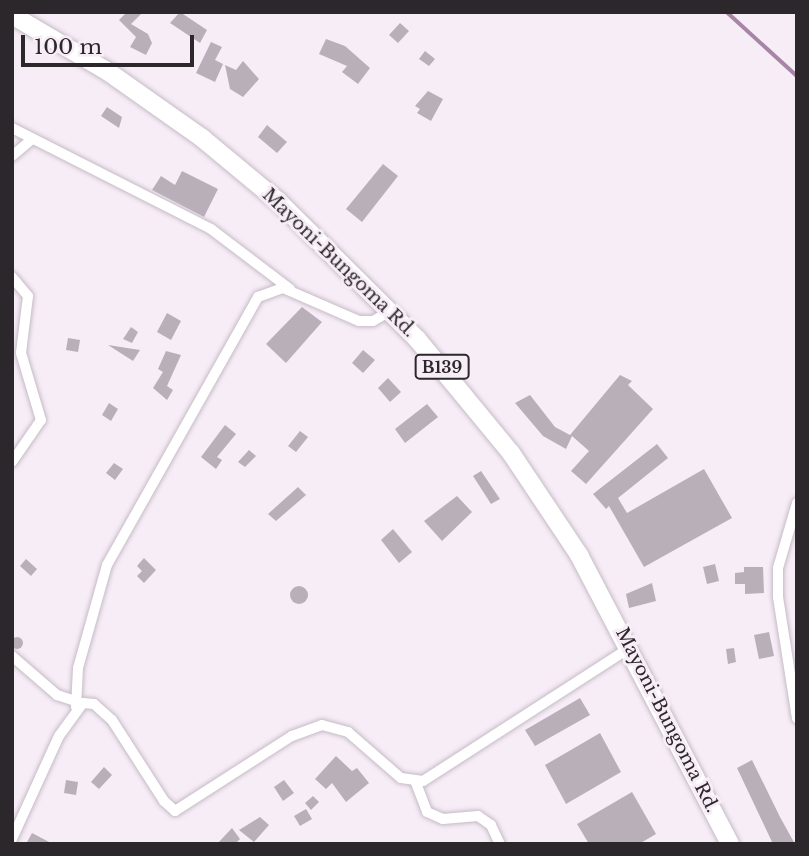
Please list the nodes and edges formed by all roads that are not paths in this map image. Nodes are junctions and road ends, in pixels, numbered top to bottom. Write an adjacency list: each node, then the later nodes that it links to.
1 (12, 15): 7 (main road, Mayoni-Bungoma Rd. / B139)
2 (12, 128): 3 (street)
3 (32, 139): 4 (street); 6 (street)
4 (12, 156)
5 (12, 277): 8 (street)
6 (293, 291): 7 (street); 12 (street)
7 (390, 311): 10 (main road, Mayoni-Bungoma Rd. / B139)
8 (12, 462)
9 (797, 503): 13 (street)
10 (631, 647): 14 (street); 17 (main road, Mayoni-Bungoma Rd. / B139)
11 (12, 656): 12 (street)
12 (76, 704): 14 (street); 15 (street)
13 (797, 719)
14 (416, 783): 16 (street)
15 (12, 839)
16 (500, 844)
17 (730, 844)

